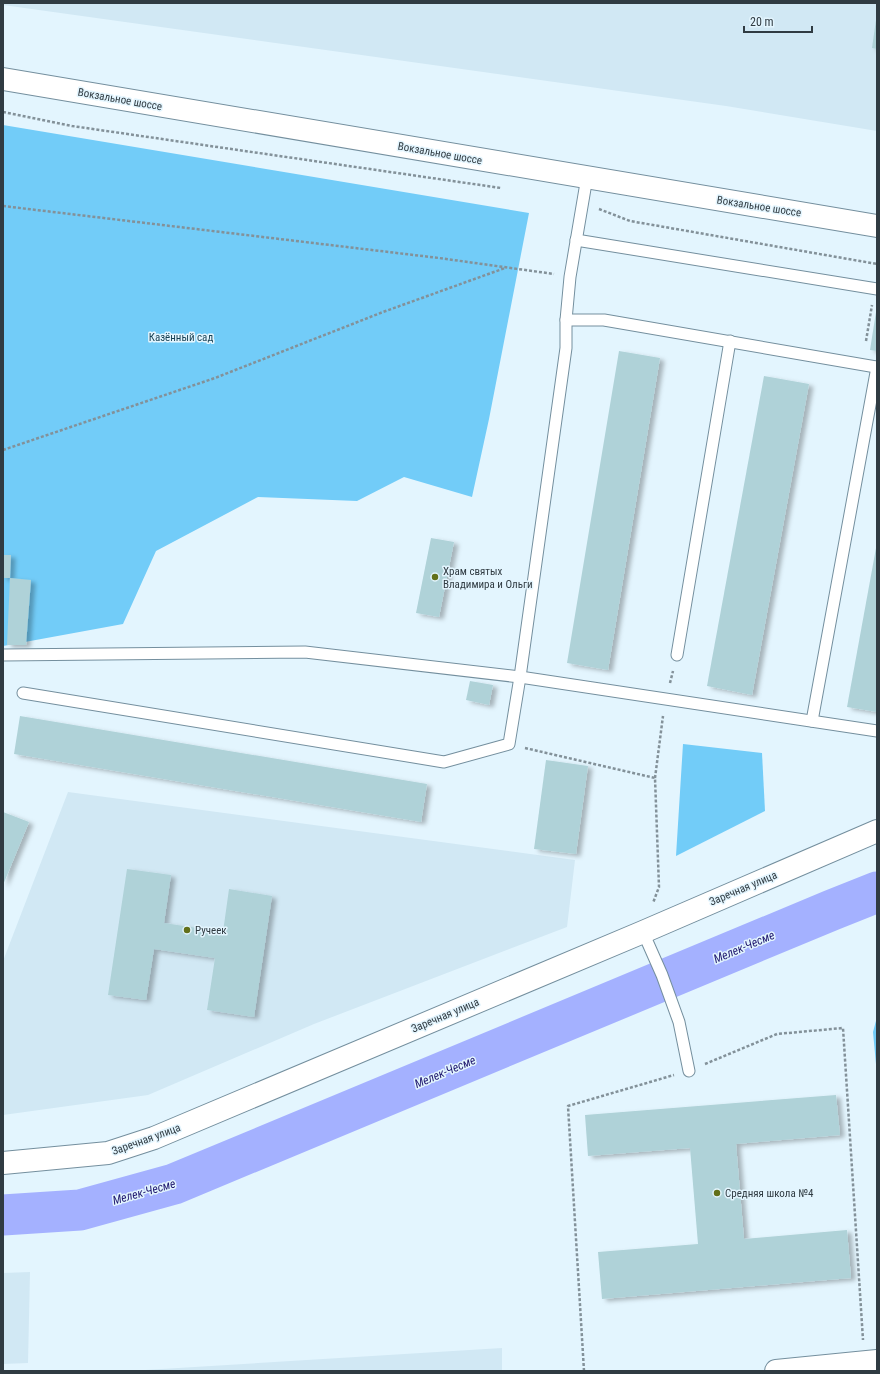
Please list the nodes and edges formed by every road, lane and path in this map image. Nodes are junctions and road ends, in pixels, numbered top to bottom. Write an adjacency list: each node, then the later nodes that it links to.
1 (3, 79): 3 (street, Вокзальное шоссе)
2 (3, 112): 4 (path)
3 (587, 177): 5 (lane); 7 (street, Вокзальное шоссе)
4 (503, 188)
5 (582, 204): 8 (lane); 9 (path)
6 (3, 206): 10 (path)
7 (877, 226)
8 (576, 240): 11 (lane); 12 (lane)
9 (877, 264)
10 (505, 268): 11 (path); 17 (path)
11 (570, 277): 13 (lane)
12 (876, 289): 15 (path)
13 (566, 320): 14 (lane); 20 (lane)
14 (730, 341): 16 (lane); 18 (lane)
15 (866, 341)
16 (877, 367): 23 (lane)
17 (3, 450)
18 (677, 655): 22 (path)
19 (3, 656): 20 (lane)
20 (520, 678): 22 (lane); 25 (lane)
21 (23, 693): 25 (lane)
22 (666, 699): 23 (lane); 26 (path)
23 (812, 722): 24 (lane)
24 (877, 731)
25 (509, 744): 26 (path)
26 (655, 778): 28 (path)
27 (877, 831): 28 (street, Заречная улица)
28 (643, 932): 29 (lane); 30 (street, Заречная улица)
29 (690, 1071): 31 (path); 32 (path)
30 (3, 1163)
31 (870, 1362): 33 (street)
32 (584, 1371)
33 (776, 1371)

